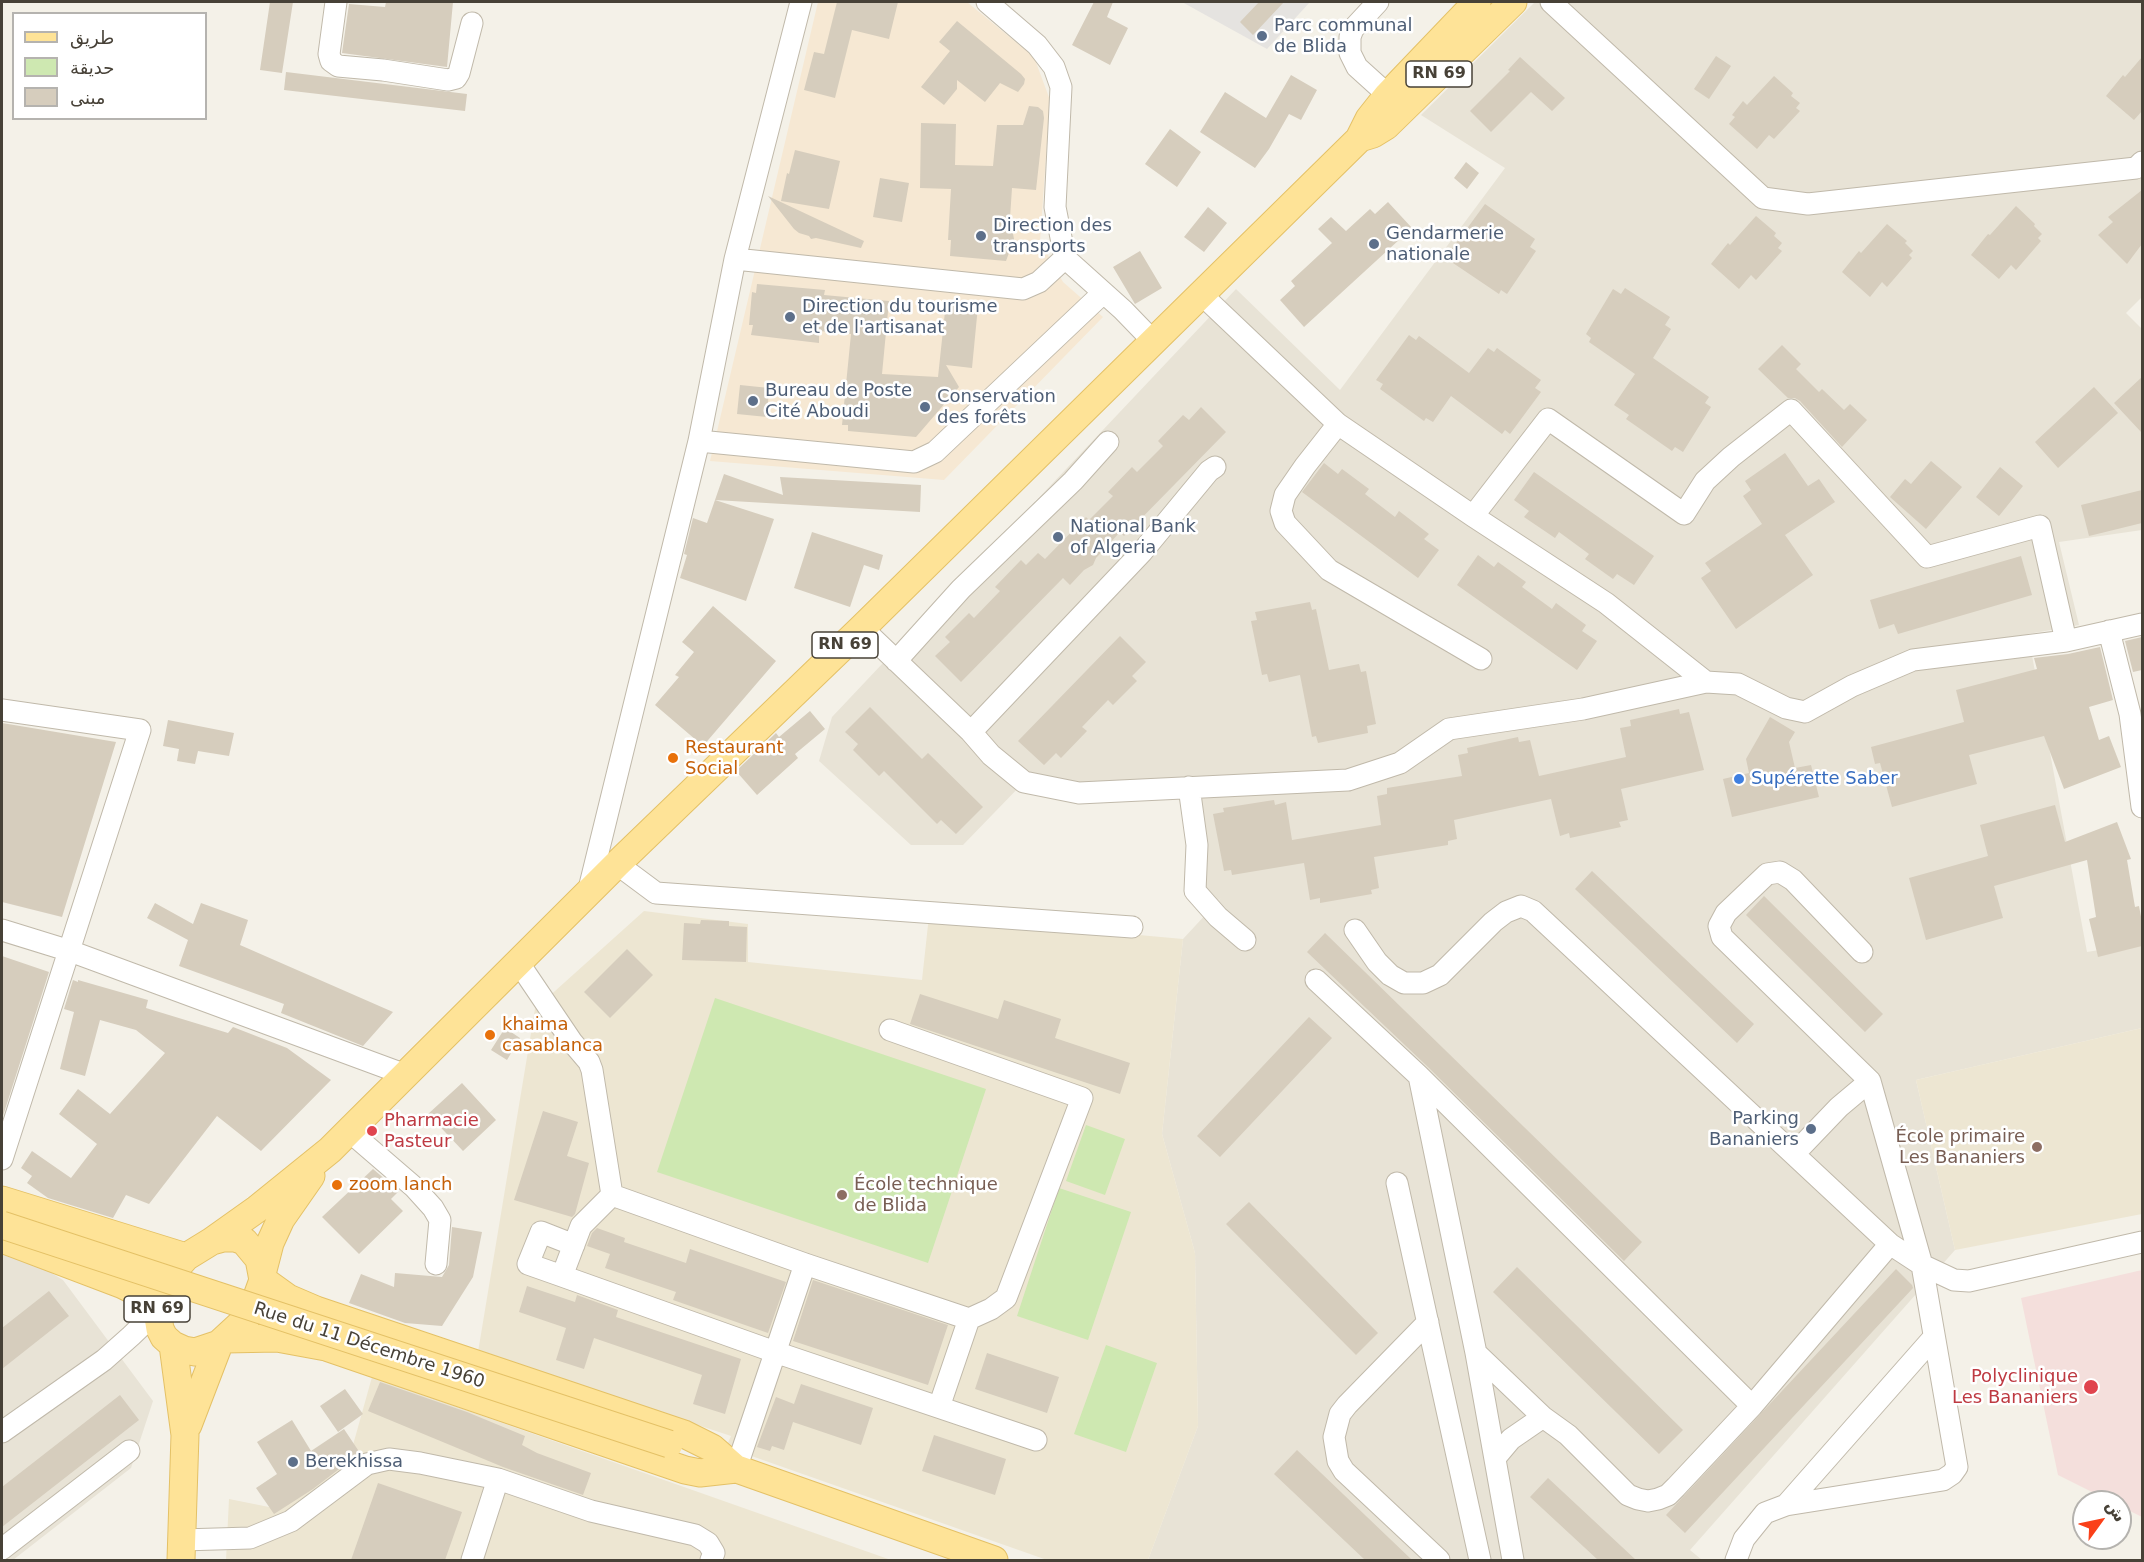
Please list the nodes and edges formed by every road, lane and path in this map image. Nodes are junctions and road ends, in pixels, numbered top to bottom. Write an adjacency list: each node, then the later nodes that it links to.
1 (336, 2): 8 (street)
2 (801, 2): 13 (street)
3 (987, 2): 12 (street)
4 (1378, 2): 9 (street)
5 (1477, 2): 9 (main road, RN 69)
6 (1513, 2): 10 (main road, RN 69)
7 (1551, 2): 11 (street)
8 (472, 23)
9 (1388, 95): 10 (main road, RN 69)
10 (1359, 139): 15 (main road, RN 69)
11 (2142, 162)
12 (1065, 258): 13 (street); 14 (street)
13 (735, 260): 18 (street)
14 (1103, 293): 16 (street); 18 (street)
15 (1203, 295): 16 (main road, RN 69); 17 (street)
16 (1153, 341): 23 (main road, RN 69)
17 (1338, 424): 21 (street); 26 (street)
18 (699, 441): 35 (street)
19 (1108, 442): 27 (street)
20 (1215, 467): 31 (street)
21 (1473, 516): 25 (street); 28 (street)
22 (2142, 624): 24 (street)
23 (862, 628): 27 (street); 34 (main road, RN 69)
24 (2109, 631): 25 (street); 30 (street)
25 (2066, 641): 28 (street)
26 (1481, 659)
27 (896, 661): 31 (street)
28 (1706, 682): 32 (street)
29 (2, 710): 40 (street)
30 (2136, 713): 33 (street)
31 (971, 732): 32 (street)
32 (1189, 788): 39 (street)
33 (2142, 807)
34 (617, 864): 35 (main road, RN 69); 36 (street)
35 (588, 893): 42 (main road, RN 69)
36 (1131, 927)
37 (2, 930): 40 (street)
38 (1355, 930): 50 (street)
39 (1245, 940)
40 (70, 951): 45 (street); 51 (street)
41 (1862, 952): 47 (street)
42 (518, 963): 45 (main road, RN 69); 53 (street)
43 (1316, 980): 46 (street)
44 (890, 1030): 68 (street)
45 (406, 1075): 48 (main road, RN 69)
46 (1419, 1076): 74 (street); 76 (street)
47 (1870, 1081): 50 (street); 64 (street)
48 (349, 1131): 49 (main road, RN 69); 62 (street)
49 (330, 1150): 57 (main road); 65 (main road)
50 (1794, 1154): 59 (street)
51 (2, 1159)
52 (1397, 1183): 69 (street)
53 (612, 1195): 60 (street); 63 (street)
54 (2, 1200): 61 (main road)
55 (2, 1225): 84 (main road, Rue du 11 Décembre 1960, bridge)
56 (2, 1239): 67 (main road)
57 (212, 1240): 61 (main road, RN 69); 65 (main road)
58 (2142, 1242): 64 (street)
59 (1890, 1244): 64 (street); 76 (street)
60 (574, 1245): 66 (street); 66 (street)
61 (186, 1257): 67 (main road, RN 69)
62 (436, 1264)
63 (805, 1264): 68 (street); 73 (street)
64 (1922, 1264): 70 (street)
65 (263, 1275): 72 (main road); 84 (main road, Rue du 11 Décembre 1960)
66 (562, 1276): 73 (street)
67 (158, 1307): 71 (main road, RN 69); 75 (street)
68 (969, 1319): 77 (street)
69 (1428, 1322): 92 (street); 93 (street)
70 (1934, 1337): 86 (street); 86 (street)
71 (169, 1341): 72 (main road, RN 69); 75 (street); 80 (main road)
72 (223, 1341): 80 (main road); 84 (main road, Rue du 11 Décembre 1960)
73 (775, 1352): 77 (street); 84 (street)
74 (1476, 1353): 78 (street); 83 (street)
75 (104, 1359): 79 (street)
76 (1752, 1406): 78 (street)
77 (939, 1407): 81 (street)
78 (1543, 1417): 83 (street)
79 (2, 1432)
80 (185, 1435): 88 (main road)
81 (1036, 1440)
82 (129, 1450): 87 (street)
83 (1495, 1458): 94 (street)
84 (736, 1469): 91 (main road, Rue du 11 Décembre 1960)
85 (498, 1479): 88 (street); 89 (street); 90 (street)
86 (1786, 1506): 95 (street)
87 (2, 1549)
88 (182, 1550)
89 (472, 1560)
90 (711, 1560)
91 (994, 1560)
92 (1439, 1560)
93 (1480, 1560)
94 (1513, 1560)
95 (1736, 1560)

